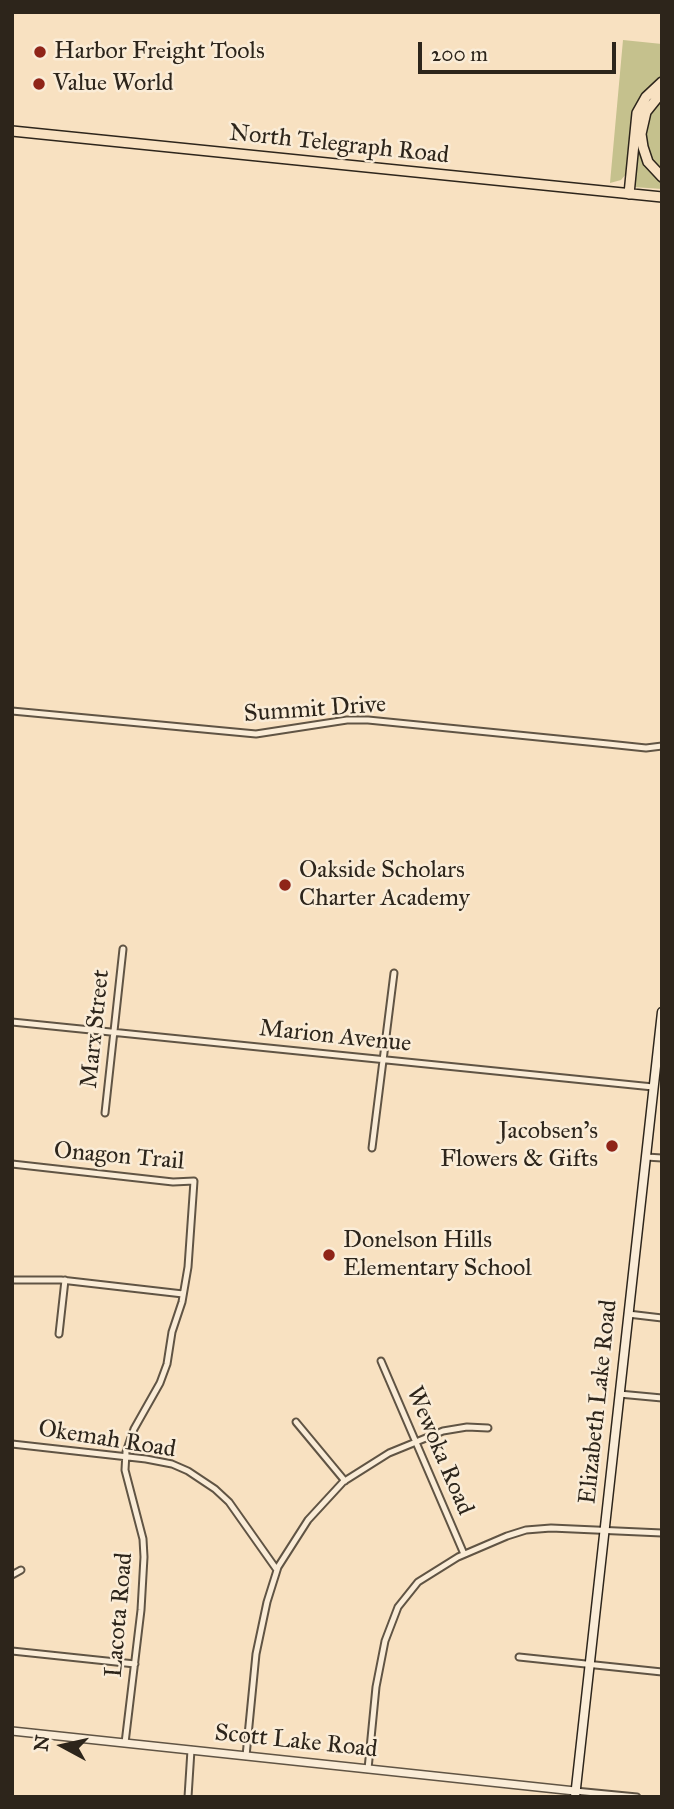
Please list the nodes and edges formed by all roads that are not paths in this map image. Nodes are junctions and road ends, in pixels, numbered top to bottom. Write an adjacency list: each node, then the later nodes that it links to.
1 (662, 82): 5 (main road)
2 (662, 92): 4 (main road)
3 (12, 131): 5 (main road, North Telegraph Road)
4 (662, 177)
5 (629, 194): 6 (main road, North Telegraph Road)
6 (662, 197)
7 (12, 711): 8 (street, Summit Drive)
8 (662, 746)
9 (123, 949): 13 (street, Marx Street)
10 (394, 973): 14 (street)
11 (662, 1012): 15 (main road, Elizabeth Lake Road)
12 (12, 1021): 13 (street, Marion Avenue)
13 (113, 1031): 14 (street, Marion Avenue); 16 (street, Marx Street)
14 (383, 1060): 15 (street, Marion Avenue); 17 (street)
15 (653, 1087): 18 (main road, Elizabeth Lake Road)
16 (105, 1113)
17 (372, 1148)
18 (646, 1157): 19 (street); 24 (main road, Elizabeth Lake Road)
19 (662, 1158)
20 (12, 1164): 23 (street, Onagon Trail)
21 (12, 1280): 22 (street)
22 (65, 1280): 23 (street); 26 (street)
23 (183, 1294): 34 (street, Lacota Road)
24 (628, 1314): 25 (street); 28 (main road, Elizabeth Lake Road)
25 (662, 1318)
26 (60, 1334)
27 (381, 1361): 32 (street, Wewoka Road)
28 (619, 1394): 29 (street); 36 (main road, Elizabeth Lake Road)
29 (662, 1398)
30 (296, 1422): 35 (street)
31 (488, 1428): 32 (street)
32 (415, 1441): 35 (street); 38 (street, Wewoka Road)
33 (12, 1444): 34 (street, Okemah Road)
34 (126, 1457): 40 (street, Okemah Road); 44 (street, Lacota Road)
35 (345, 1481): 40 (street)
36 (604, 1531): 37 (street); 38 (street); 45 (main road, Elizabeth Lake Road)
37 (662, 1533)
38 (464, 1554): 51 (street)
39 (21, 1570): 41 (street)
40 (277, 1570): 50 (street)
41 (12, 1575)
42 (12, 1651): 44 (street)
43 (519, 1657): 45 (street)
44 (135, 1664): 48 (street, Lacota Road)
45 (589, 1666): 46 (street); 52 (main road, Elizabeth Lake Road)
46 (662, 1672)
47 (12, 1731): 48 (street, Scott Lake Road)
48 (125, 1743): 49 (street, Scott Lake Road)
49 (191, 1750): 50 (street, Scott Lake Road); 53 (street)
50 (246, 1756): 51 (street, Scott Lake Road)
51 (368, 1769): 52 (street, Scott Lake Road)
52 (575, 1794): 54 (street)
53 (188, 1797)
54 (638, 1797)

